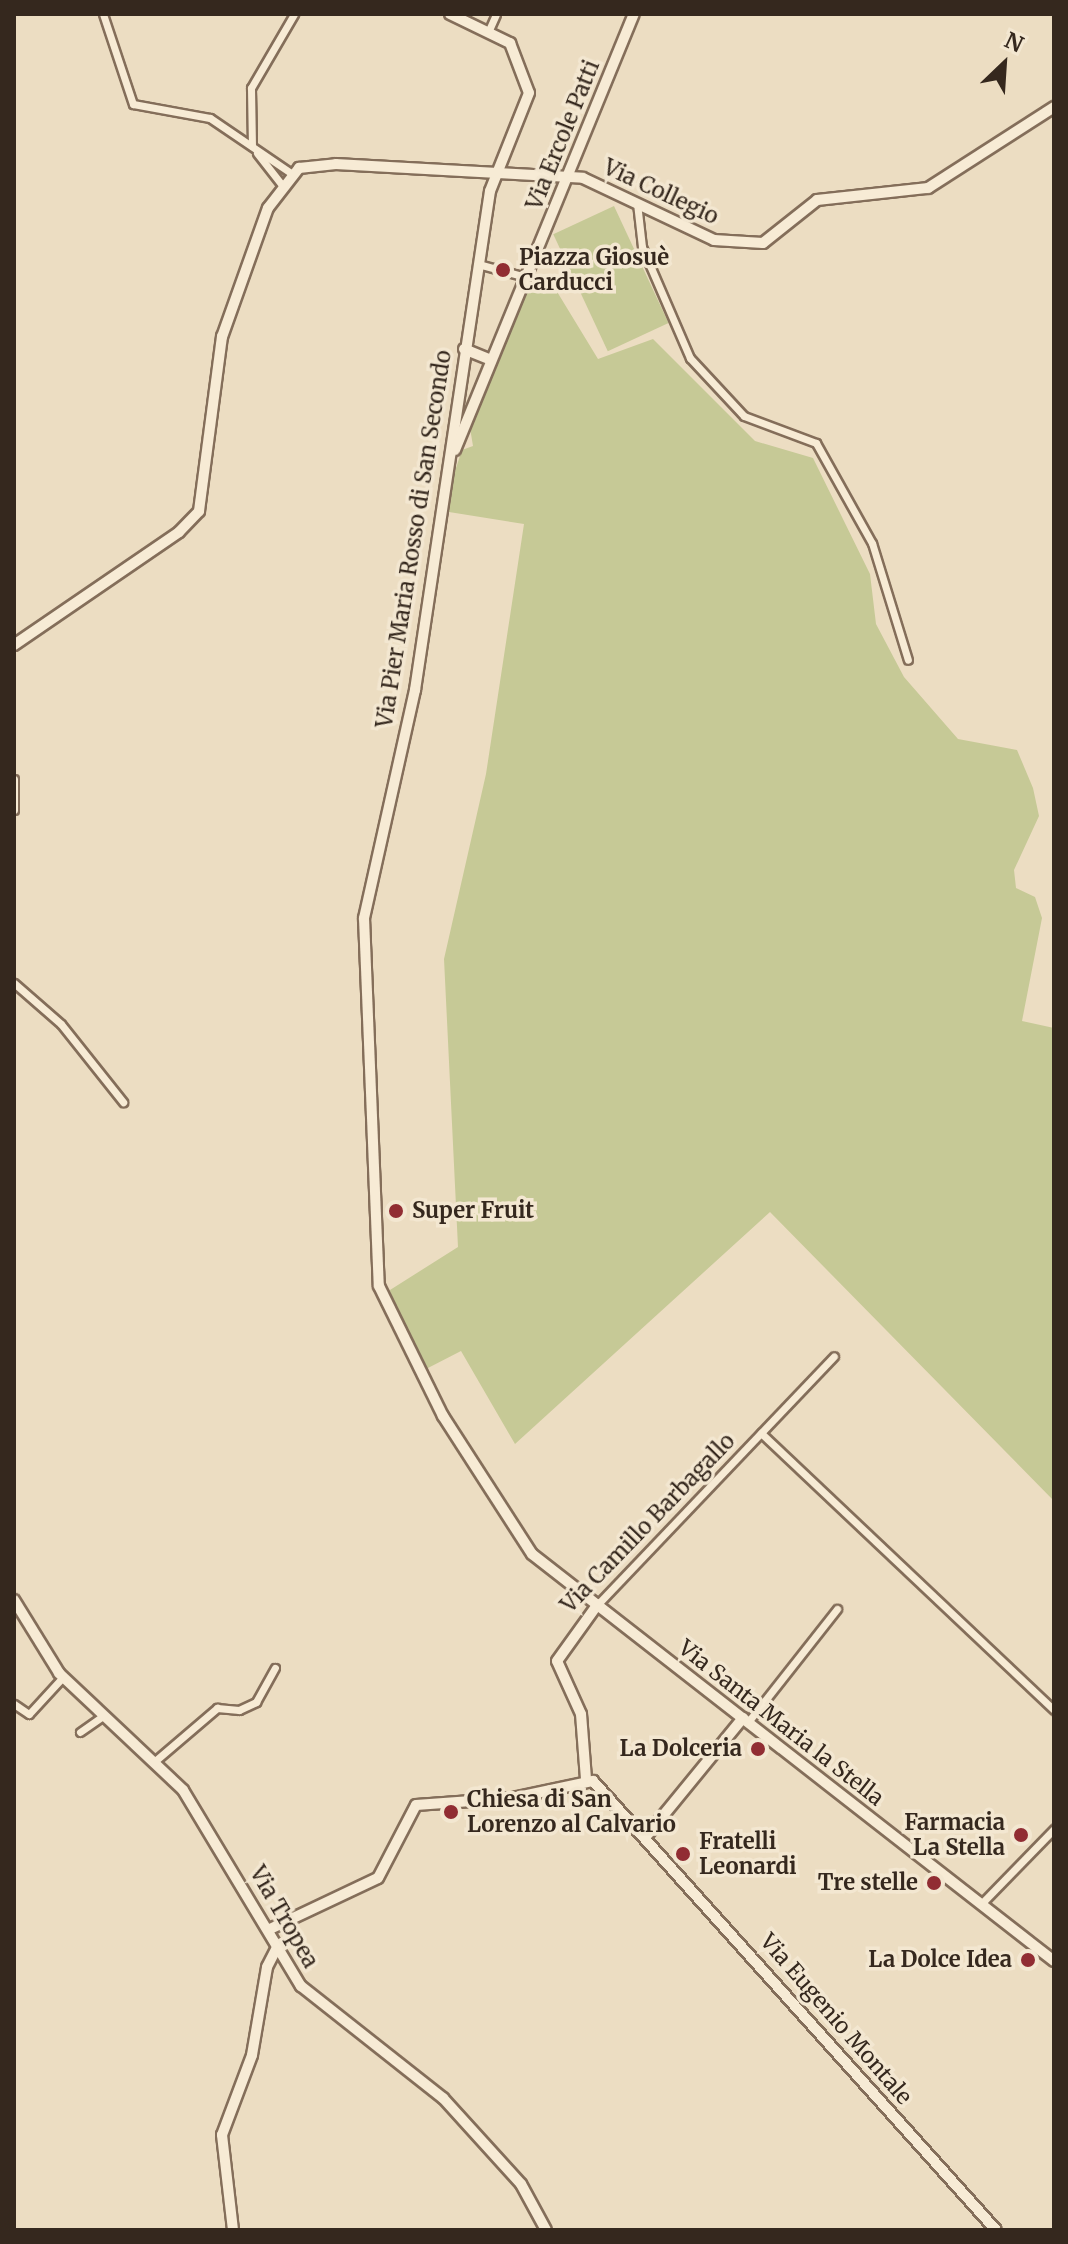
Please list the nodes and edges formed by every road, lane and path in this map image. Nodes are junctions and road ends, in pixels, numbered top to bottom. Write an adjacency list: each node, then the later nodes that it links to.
1 (103, 14): 8 (street)
2 (294, 14): 8 (street)
3 (450, 14): 6 (street, Via Pier Maria Rosso di San Secondo)
4 (496, 14): 6 (street)
5 (634, 14): 11 (street, Via Ercole Patti)
6 (489, 30): 10 (street, Via Pier Maria Rosso di San Secondo)
7 (1054, 107): 13 (street, Via Collegio)
8 (253, 147): 9 (street); 12 (street)
9 (291, 173): 10 (street, Via Collegio); 12 (street)
10 (499, 173): 11 (street, Via Collegio); 14 (street, Via Pier Maria Rosso di San Secondo)
11 (569, 176): 13 (street, Via Collegio); 15 (street, Via Ercole Patti)
12 (281, 184): 19 (street)
13 (637, 201): 20 (street)
14 (478, 264): 15 (street); 16 (street, Via Pier Maria Rosso di San Secondo)
15 (526, 277): 17 (street, Via Ercole Patti)
16 (464, 349): 17 (street); 18 (street, Via Pier Maria Rosso di San Secondo)
17 (491, 360): 18 (street, Via Ercole Patti)
18 (443, 495): 28 (street, Via Pier Maria Rosso di San Secondo)
19 (14, 645)
20 (908, 660)
21 (14, 779): 22 (street)
22 (14, 810)
23 (14, 983): 24 (street)
24 (123, 1102)
25 (834, 1356): 26 (street, Via Camillo Barbagallo)
26 (761, 1433): 28 (street, Via Camillo Barbagallo); 34 (street, Via Camillo Barbagallo)
27 (14, 1600): 30 (street, Via Tropea)
28 (598, 1604): 36 (street, Via Santa Maria la Stella); 39 (street, Via Camillo Barbagallo)
29 (837, 1609): 36 (street)
30 (17, 1617): 32 (street, Via Tropea)
31 (275, 1668): 38 (street)
32 (63, 1677): 33 (street); 35 (street, Via Tropea)
33 (14, 1704)
34 (1054, 1710)
35 (104, 1715): 37 (street); 38 (street, Via Tropea)
36 (745, 1720): 41 (street); 42 (street, Via Santa Maria la Stella)
37 (80, 1732)
38 (155, 1761): 43 (street, Via Tropea)
39 (587, 1775): 41 (street, Via Eugenio Montale); 43 (street)
40 (1054, 1829): 42 (street)
41 (648, 1834): 48 (street, Via Eugenio Montale)
42 (981, 1904): 45 (street, Via Santa Maria la Stella)
43 (270, 1929): 44 (street, Via Tropea)
44 (278, 1945): 46 (street); 47 (street, Via Tropea)
45 (1054, 1961)
46 (233, 2230)
47 (546, 2230)
48 (996, 2230)

